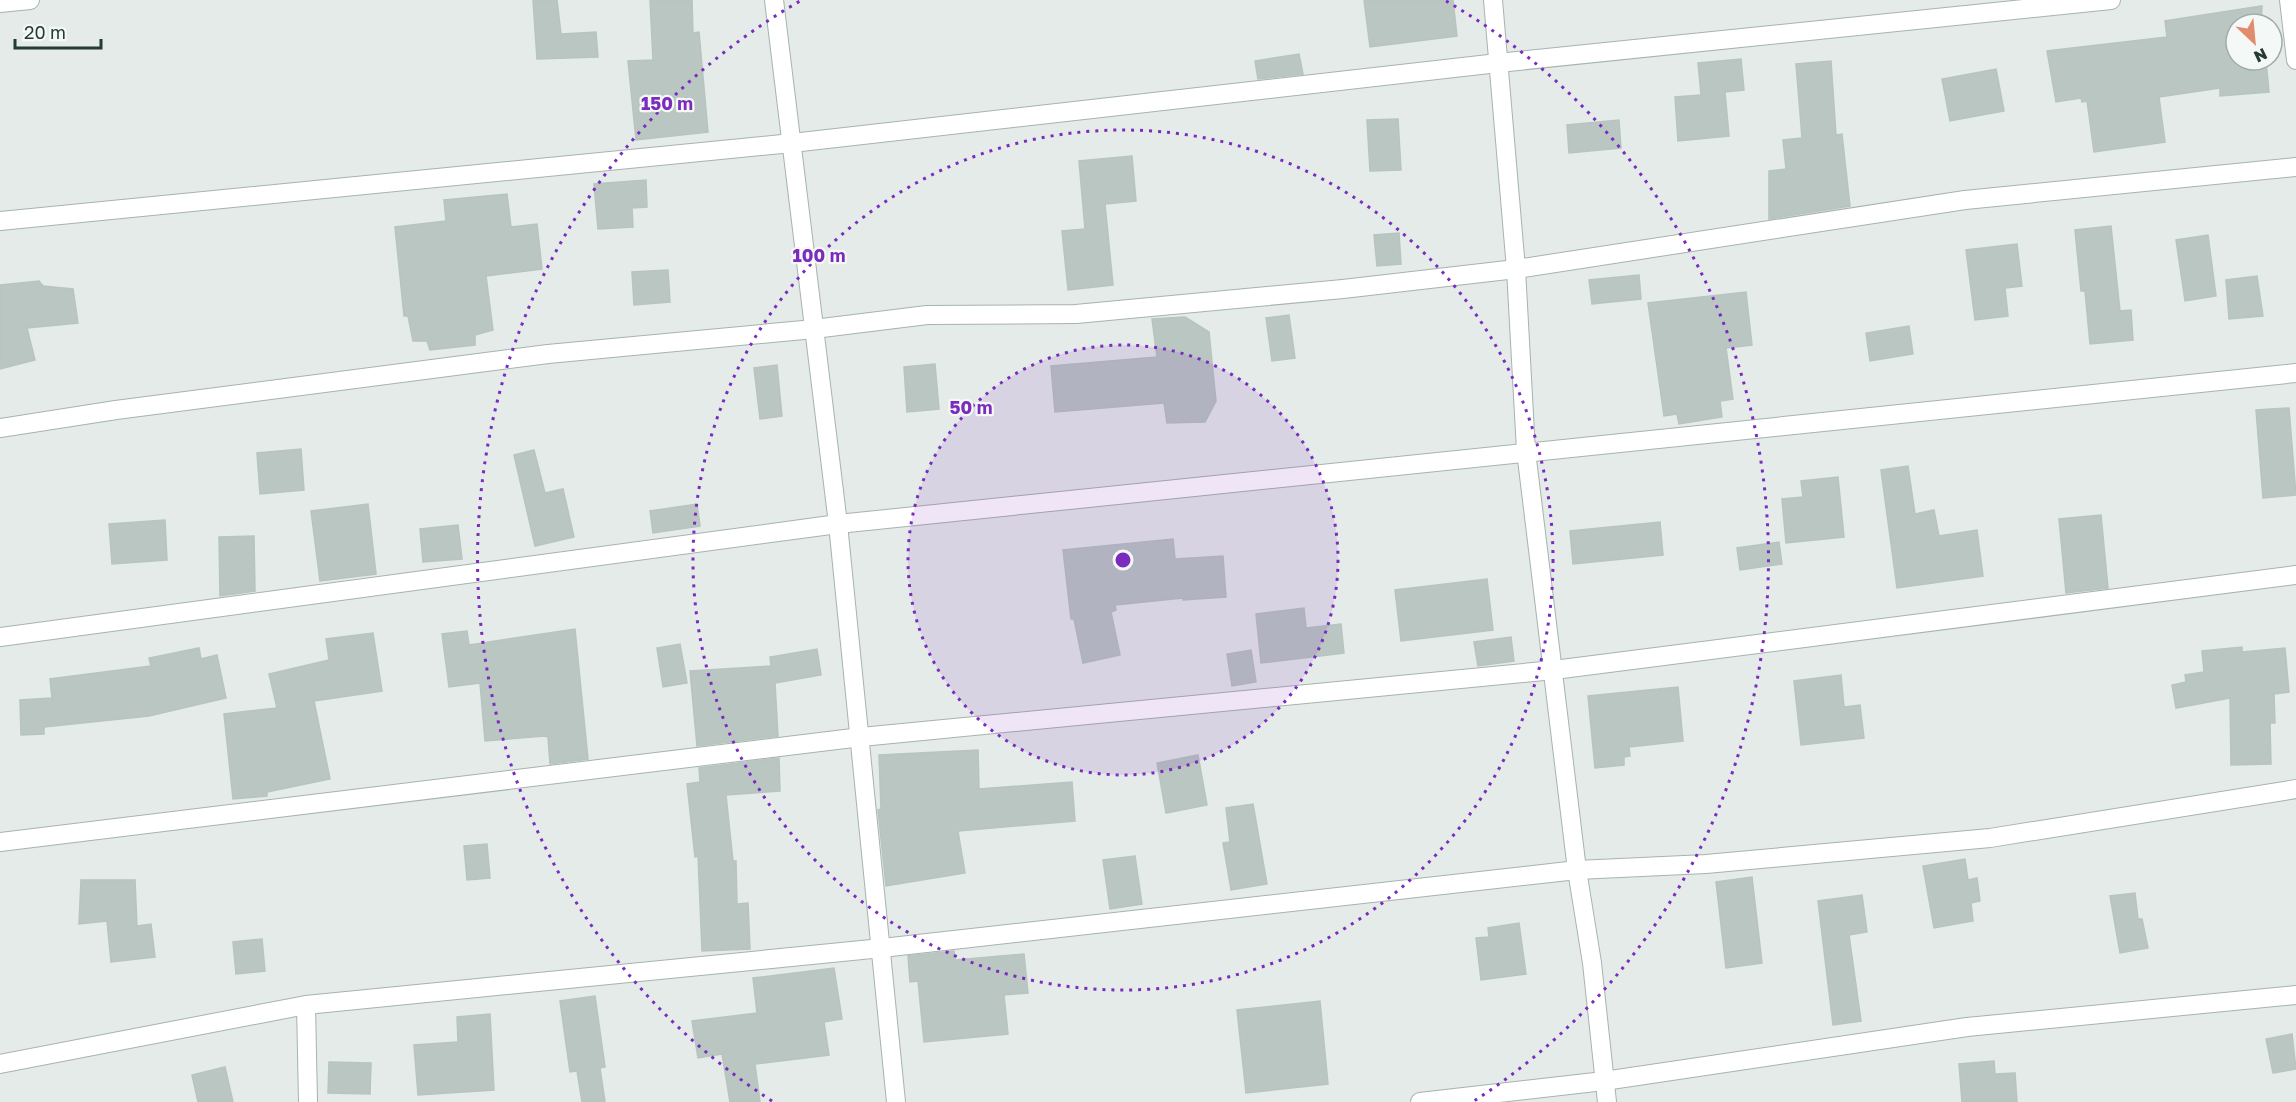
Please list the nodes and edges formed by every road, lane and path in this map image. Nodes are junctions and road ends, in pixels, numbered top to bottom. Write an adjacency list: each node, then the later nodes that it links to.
1 (30, 0): 6 (street)
2 (774, 0): 9 (street)
3 (1493, 0): 8 (street)
4 (2111, 0): 8 (street)
5 (2289, 0): 7 (street)
6 (0, 3)
7 (2296, 60)
8 (1498, 63): 9 (street); 12 (street)
9 (792, 143): 11 (street); 13 (street)
10 (2296, 167): 12 (street)
11 (0, 221)
12 (1516, 269): 13 (street); 16 (street)
13 (814, 329): 15 (street); 17 (street)
14 (2296, 373): 16 (street)
15 (0, 429)
16 (1526, 451): 17 (street); 20 (street)
17 (838, 524): 19 (street); 21 (street)
18 (2296, 575): 20 (street)
19 (0, 637)
20 (1554, 670): 21 (street); 24 (street)
21 (861, 737): 23 (street); 25 (street)
22 (2296, 789): 24 (street)
23 (0, 842)
24 (1577, 870): 25 (street); 29 (street)
25 (882, 948): 27 (street); 31 (street)
26 (2296, 995): 29 (street)
27 (306, 1005): 28 (street); 30 (street)
28 (0, 1064)
29 (1604, 1081): 32 (street); 33 (street)
30 (308, 1102)
31 (896, 1102)
32 (1420, 1102)
33 (1607, 1102)

